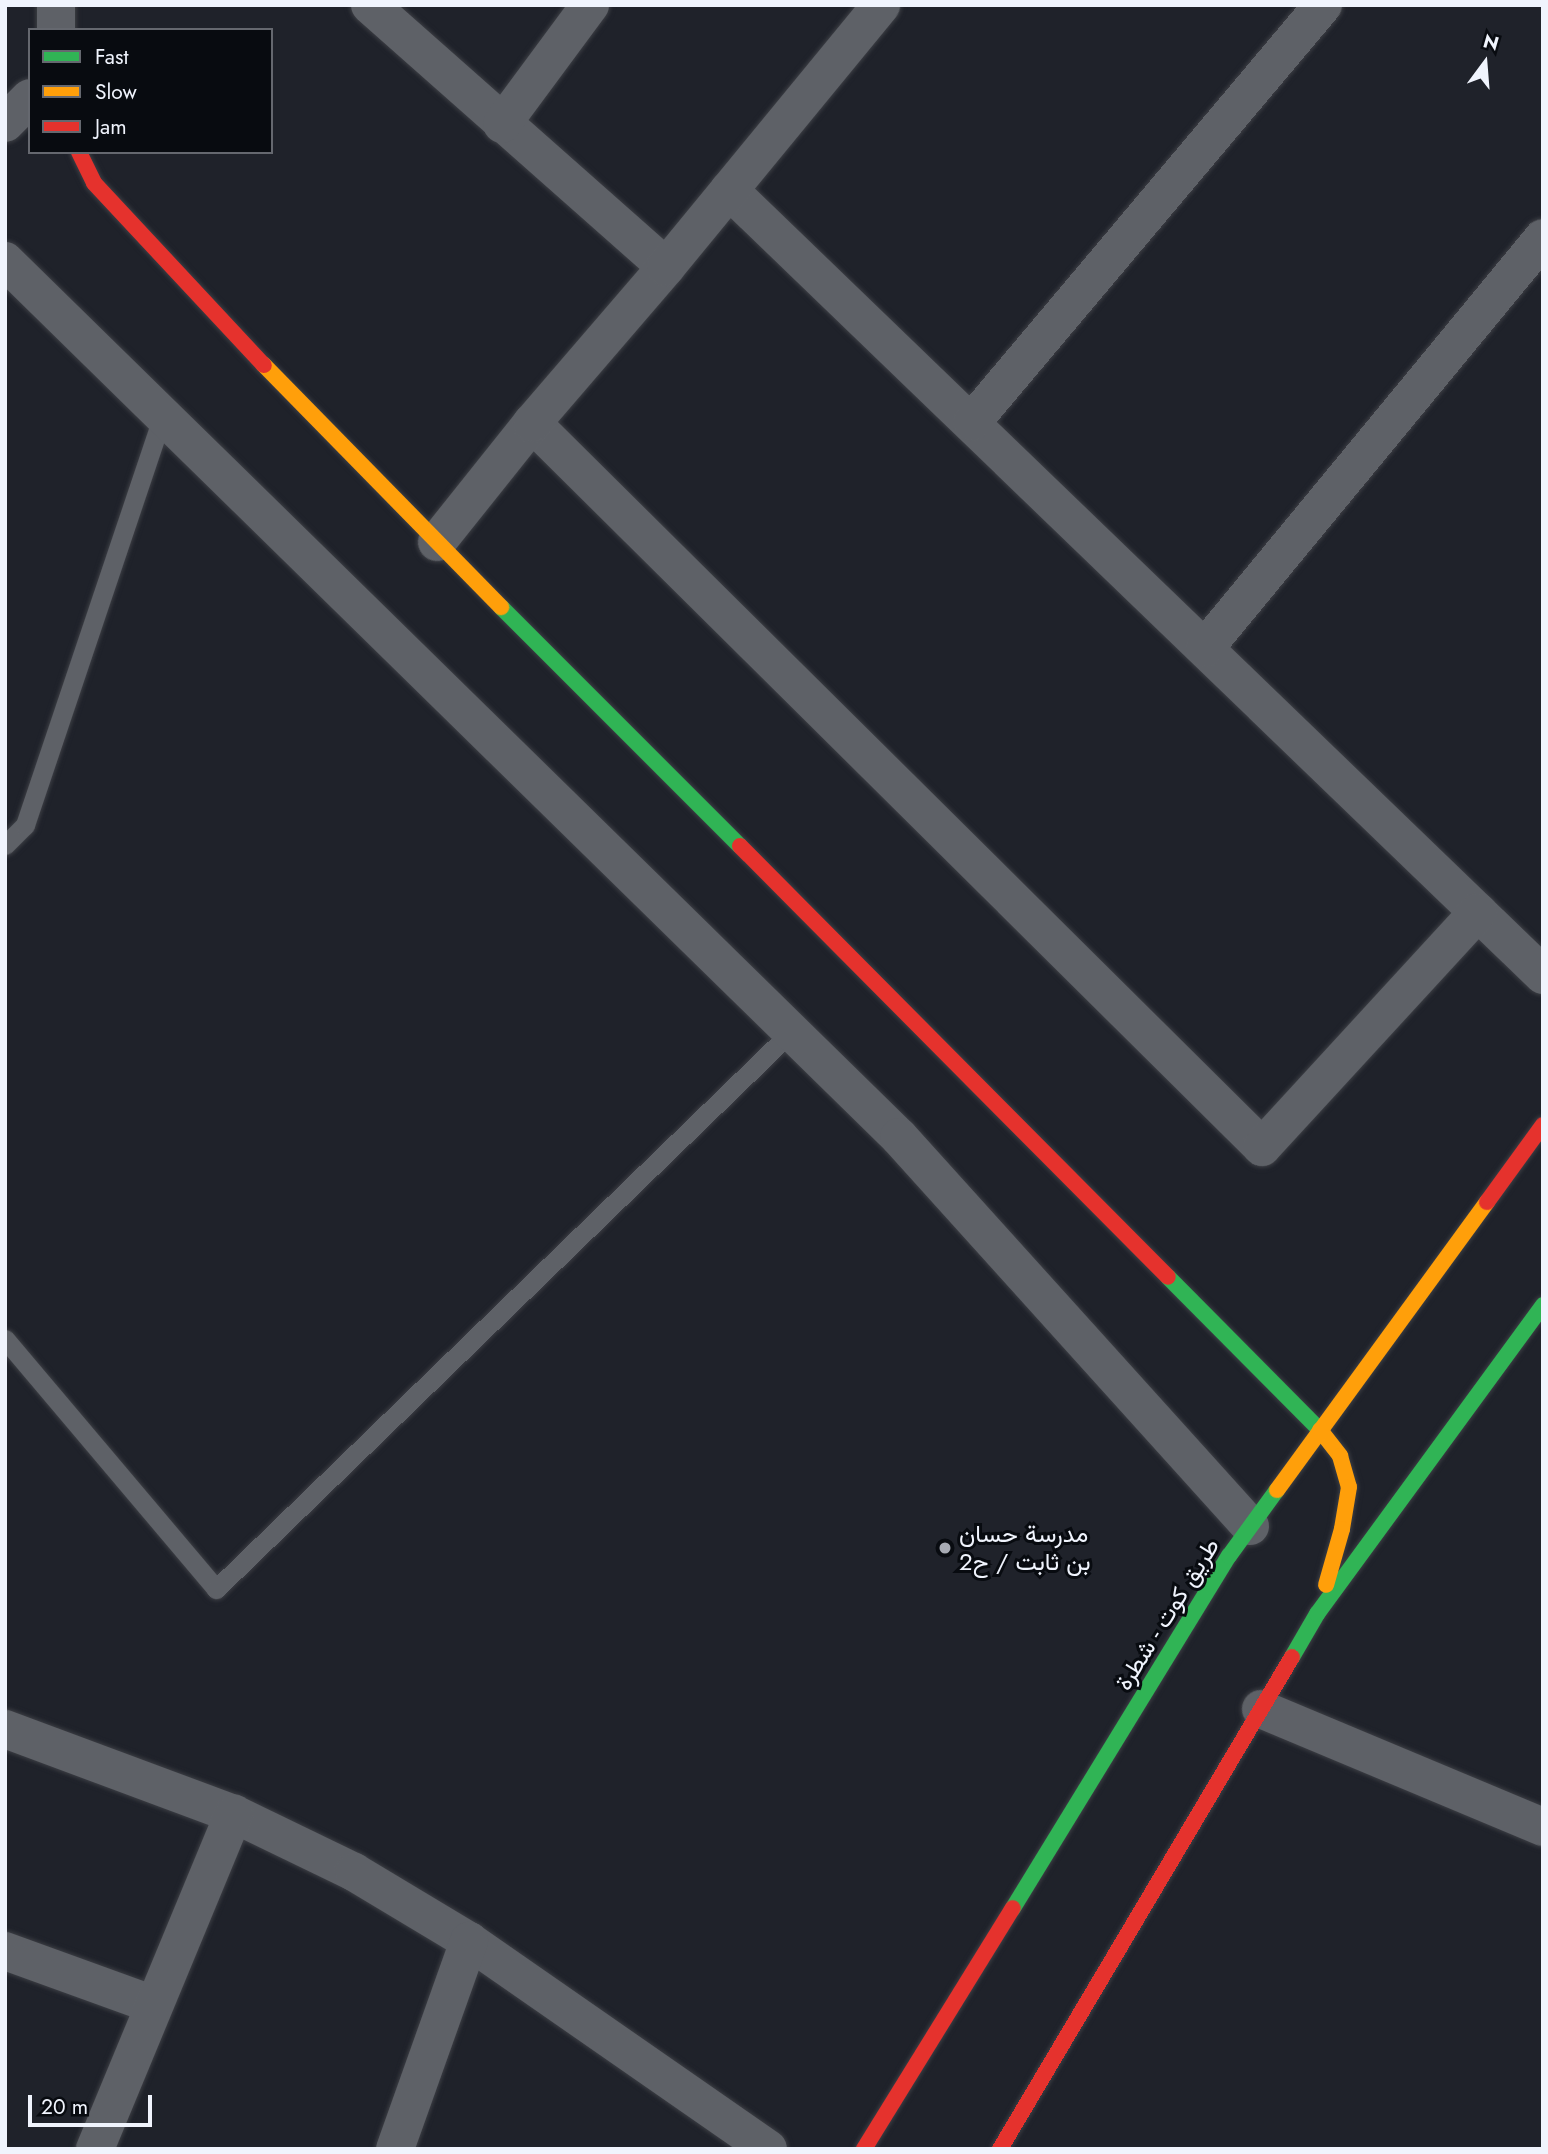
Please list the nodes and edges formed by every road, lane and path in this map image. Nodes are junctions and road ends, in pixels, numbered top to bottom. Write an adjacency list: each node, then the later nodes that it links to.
1 (56, 5): 6 (street)
2 (370, 5): 9 (street)
3 (590, 5): 9 (street)
4 (881, 5): 11 (street)
5 (1324, 5): 16 (street)
6 (56, 28)
7 (28, 100): 8 (street)
8 (5, 123)
9 (502, 124): 14 (street)
10 (80, 154): 18 (main road)
11 (729, 190): 14 (street); 16 (street)
12 (1543, 237): 19 (street)
13 (5, 261): 15 (street)
14 (666, 267): 17 (street)
15 (163, 416): 20 (lane); 23 (street)
16 (972, 422): 19 (street)
17 (532, 423): 18 (street); 21 (street)
18 (438, 542): 27 (main road)
19 (1205, 648): 21 (street)
20 (5, 845)
21 (1478, 912): 22 (street)
22 (1543, 975)
23 (792, 1032): 26 (lane); 28 (street)
24 (1543, 1125): 27 (main road, طريق كوت - شطرة)
25 (1543, 1305): 29 (main road)
26 (5, 1339)
27 (1320, 1430): 28 (main road, طريق كوت - شطرة); 29 (main road)
28 (1250, 1526): 40 (main road, طريق كوت - شطرة)
29 (1317, 1614): 30 (main road)
30 (1261, 1709): 33 (street); 41 (main road)
31 (5, 1729): 32 (street)
32 (234, 1814): 34 (street); 36 (street)
33 (1543, 1827)
34 (469, 1941): 38 (street); 39 (street)
35 (5, 1951): 36 (street)
36 (154, 2005): 37 (street)
37 (96, 2149)
38 (395, 2149)
39 (768, 2149)
40 (863, 2149)
41 (1000, 2149)

